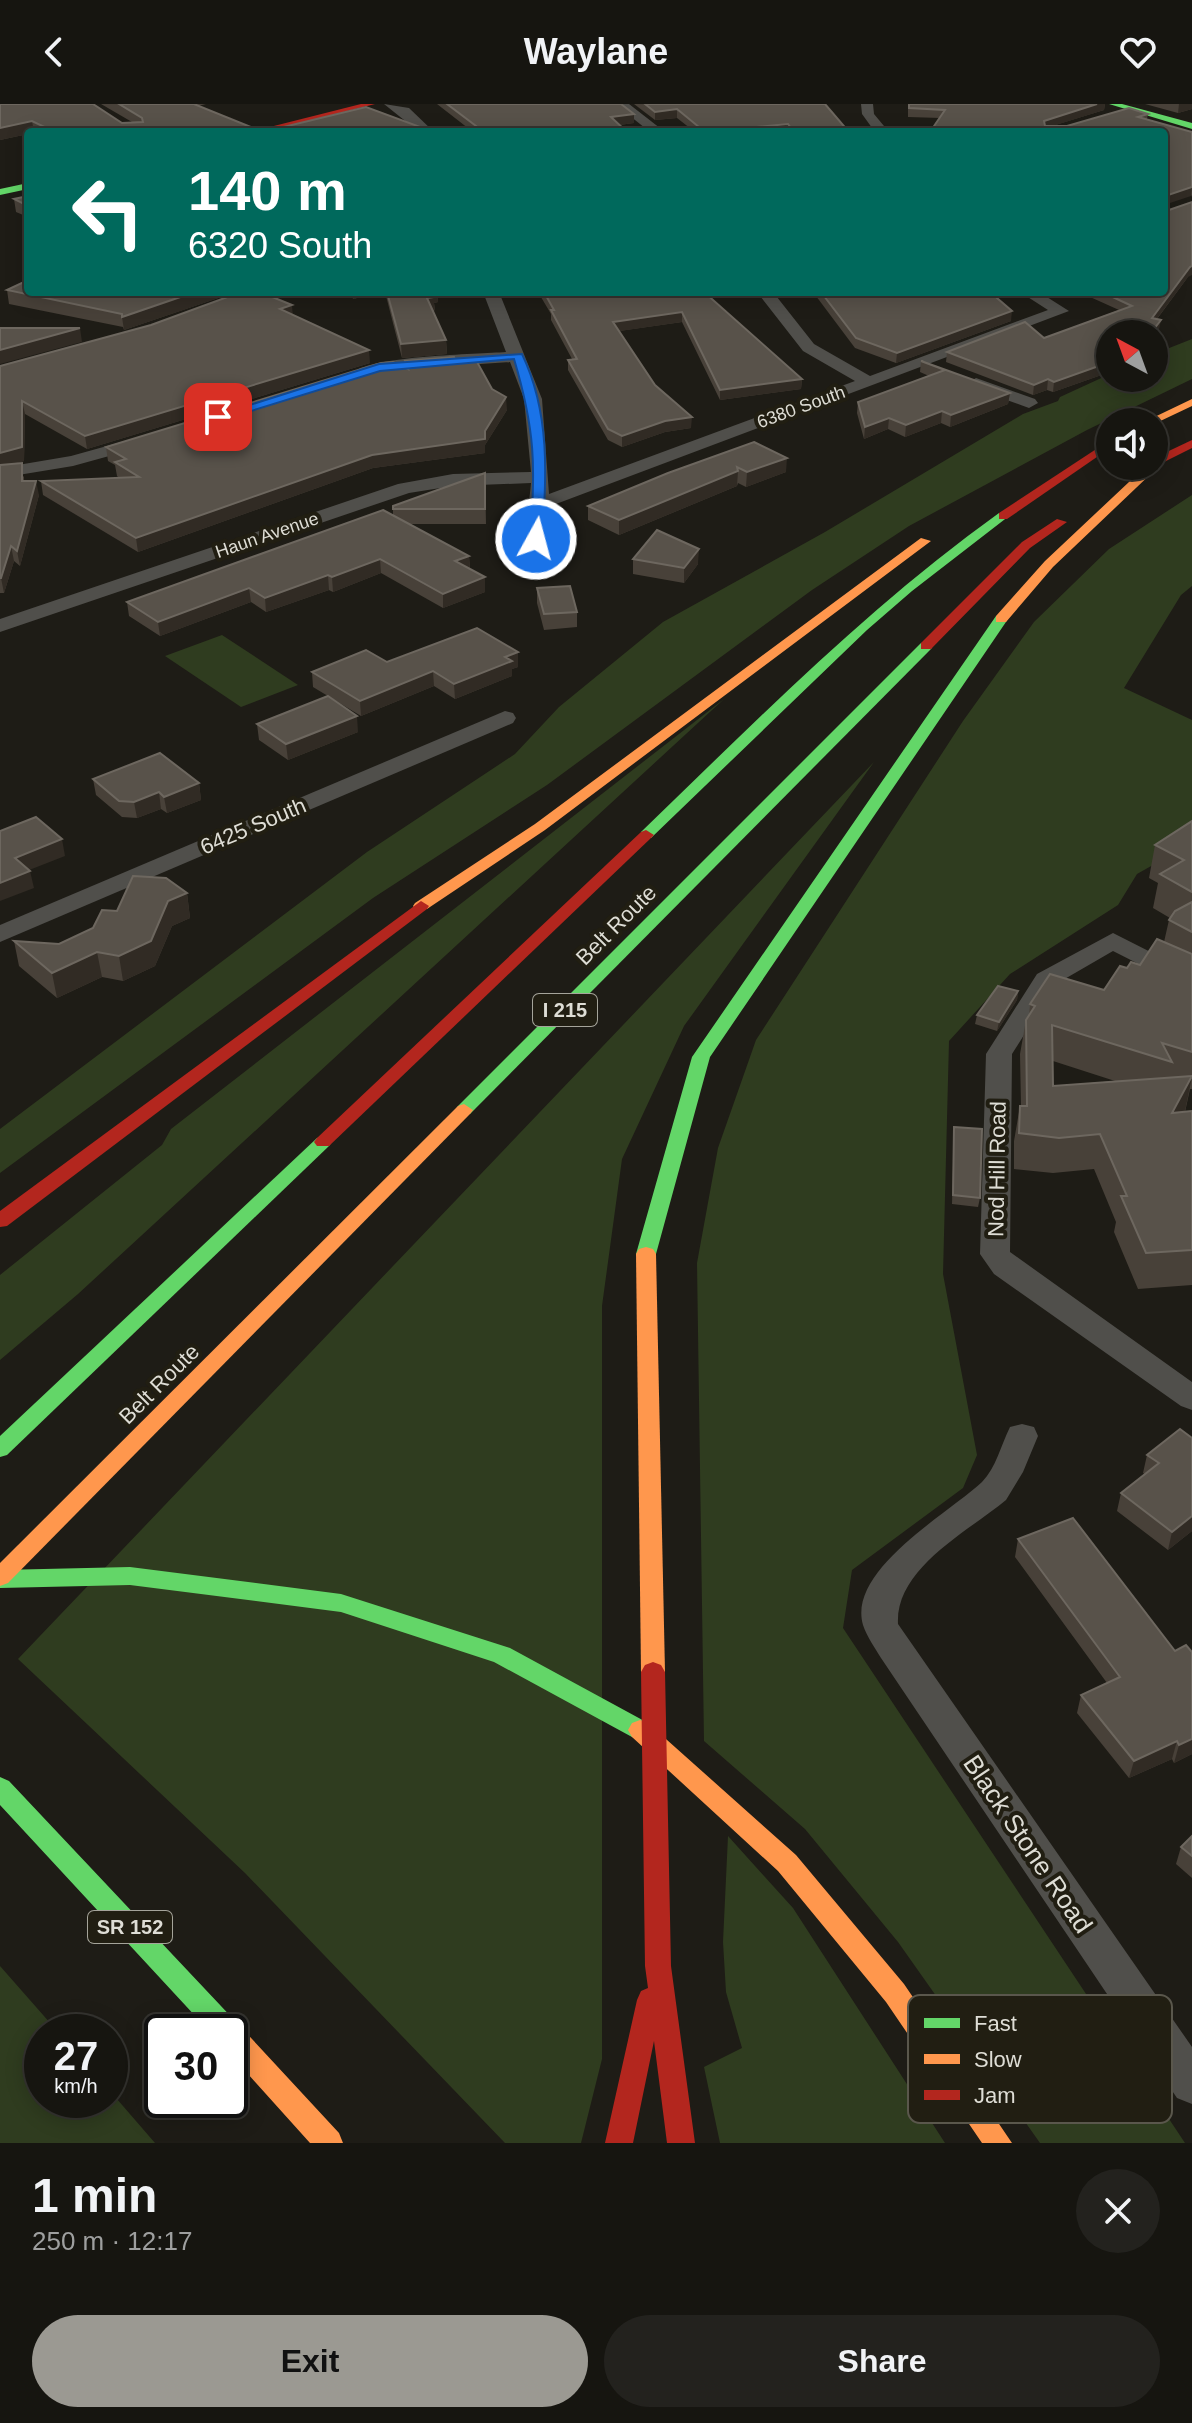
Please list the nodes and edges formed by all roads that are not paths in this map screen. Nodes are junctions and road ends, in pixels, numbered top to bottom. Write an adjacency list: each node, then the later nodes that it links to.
1 (371, 104): 7 (main road)
2 (390, 104): 8 (street)
3 (621, 104): 9 (street)
4 (867, 104): 10 (street)
5 (1115, 110): 6 (main road)
6 (1192, 126)
7 (271, 128)
8 (423, 128)
9 (653, 128)
10 (879, 128)
11 (24, 187): 12 (main road)
12 (0, 192)
13 (493, 296): 16 (street)
14 (768, 296): 19 (street)
15 (1035, 296): 17 (street, 6380 South)
16 (519, 356): 18 (street); 29 (street)
17 (923, 362): 19 (street, 6380 South); 21 (street)
18 (348, 376)
19 (871, 382): 32 (street, 6380 South)
20 (1192, 402): 22 (main road)
21 (1029, 403)
22 (1168, 413)
23 (160, 435): 28 (street)
24 (1192, 443): 27 (main road, Belt Route / I 215)
25 (1096, 449): 33 (main road)
26 (1096, 452): 43 (main road, Belt Route)
27 (1168, 456)
28 (0, 473)
29 (541, 477): 32 (street); 36 (street, Haun Avenue)
30 (1129, 480): 44 (main road, Belt Route / I 215)
31 (1137, 480): 46 (main road)
32 (541, 503): 35 (street)
33 (984, 507)
34 (942, 530): 40 (main road)
35 (558, 564)
36 (0, 626)
37 (505, 718): 38 (street, 6425 South)
38 (0, 934)
39 (1192, 983): 41 (street, Nod Hill Road)
40 (0, 1221)
41 (1192, 1398)
42 (1022, 1436): 47 (street, Black Stone Road)
43 (0, 1449)
44 (0, 1578): 48 (main road)
45 (0, 1788): 49 (main road, SR 152)
46 (658, 1966): 55 (main road); 56 (main road)
47 (1132, 1995)
48 (908, 2012)
49 (211, 2014)
50 (248, 2054): 54 (main road, SR 152)
51 (1172, 2054): 52 (street, Black Stone Road)
52 (1192, 2083)
53 (984, 2123): 57 (main road)
54 (329, 2143)
55 (619, 2143)
56 (681, 2143)
57 (998, 2143)

